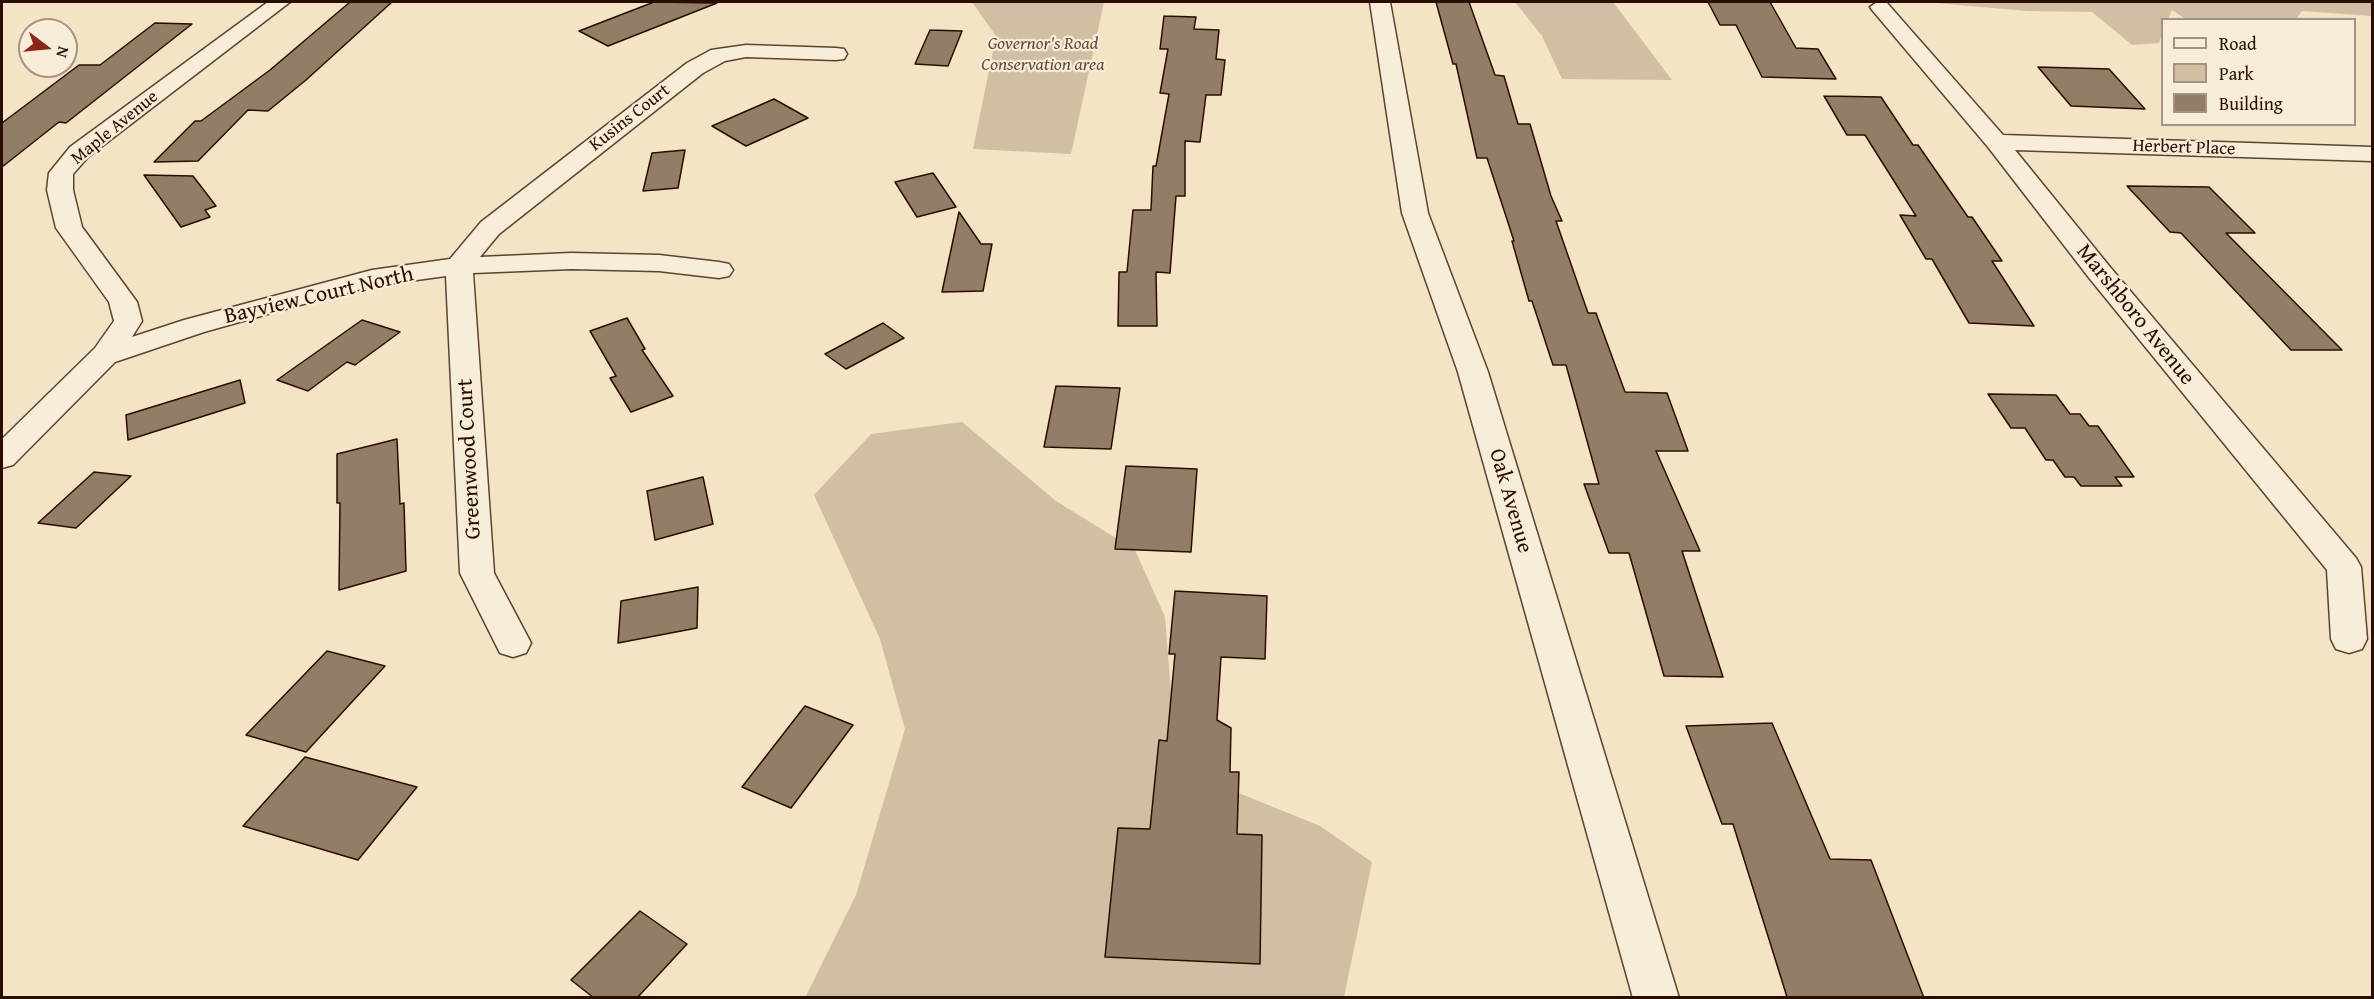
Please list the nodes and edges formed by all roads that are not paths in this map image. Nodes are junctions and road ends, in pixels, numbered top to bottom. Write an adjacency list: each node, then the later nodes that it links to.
1 (280, 2): 9 (street, Maple Avenue)
2 (1380, 2): 13 (street, Oak Avenue)
3 (1880, 7): 5 (street, Marshboro Avenue)
4 (836, 54): 7 (street, Kusins Court)
5 (1996, 142): 6 (street, Herbert Place); 11 (street, Marshboro Avenue)
6 (2373, 154)
7 (459, 266): 8 (street, Bayview Court North); 9 (street, Bayview Court North); 12 (street, Greenwood Court)
8 (719, 270)
9 (105, 355): 10 (street, Maple Avenue)
10 (2, 456)
11 (2349, 639)
12 (513, 644)
13 (1656, 998)

